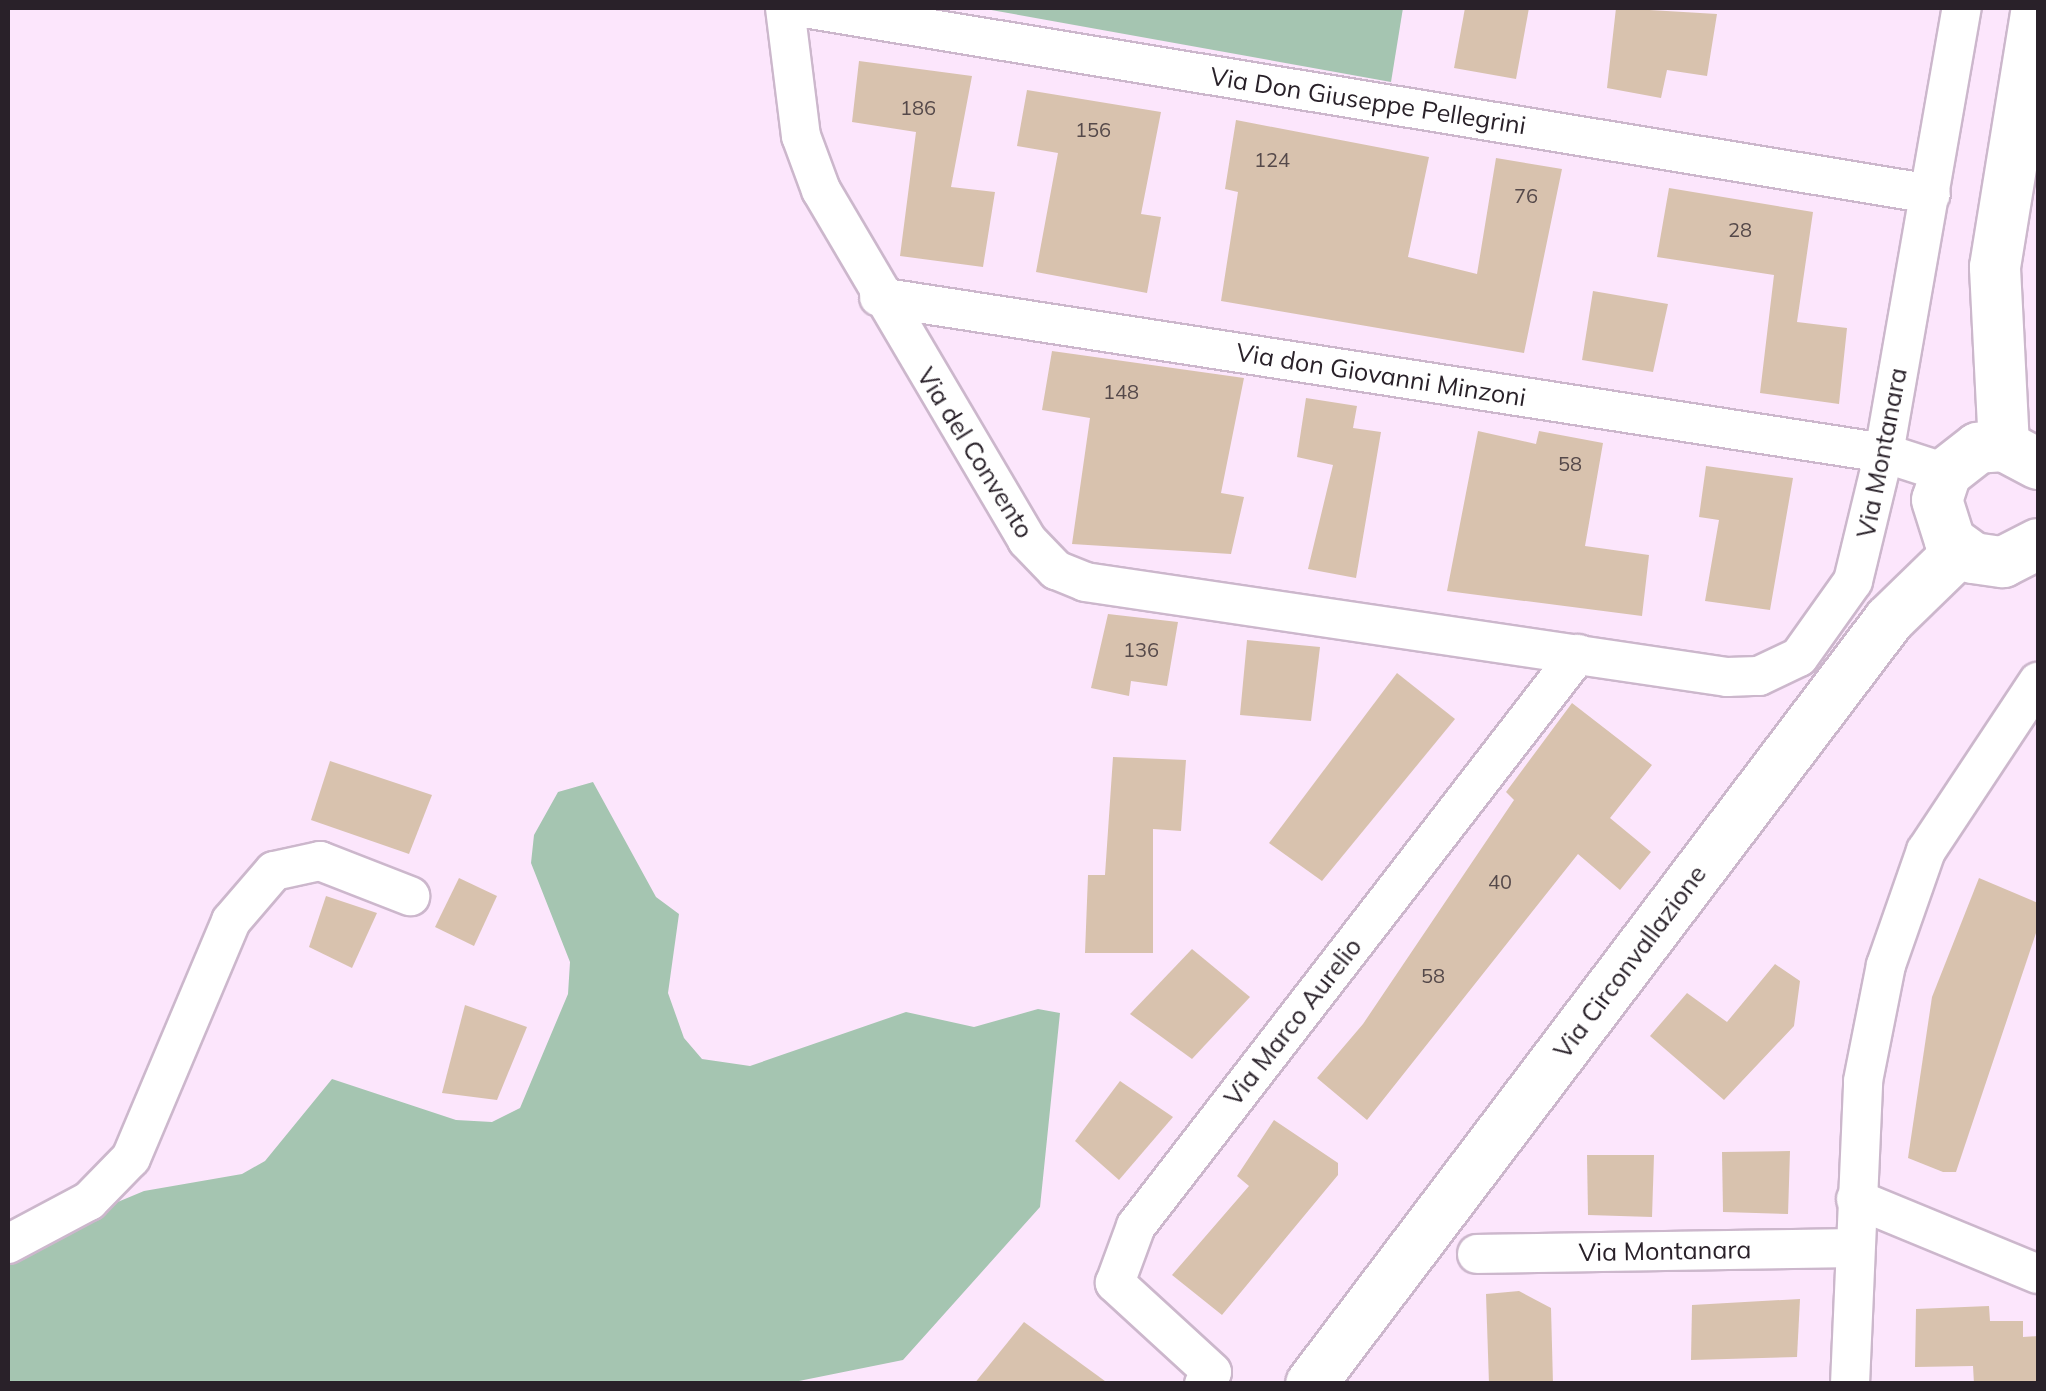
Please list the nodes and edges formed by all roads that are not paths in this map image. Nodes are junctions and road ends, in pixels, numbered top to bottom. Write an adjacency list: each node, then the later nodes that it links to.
1 (784, 8): 6 (street, Via del Convento)
2 (804, 8): 5 (street, Via Don Giuseppe Pellegrini)
3 (1962, 8): 5 (street, Via Montanara)
4 (2036, 8): 8 (main road)
5 (1931, 194): 7 (street, Via Montanara)
6 (879, 298): 7 (street, Via don Giovanni Minzoni); 12 (street, Via del Convento)
7 (1884, 453): 9 (street, Via don Giovanni Minzoni); 12 (street, Via Montanara)
8 (2021, 455): 9 (main road)
9 (1946, 472): 10 (main road)
10 (1960, 550): 11 (main road); 21 (main road, Via Circonvallazione)
11 (2036, 554)
12 (1578, 654): 20 (street, Via Marco Aurelio)
13 (2038, 685): 15 (street)
14 (410, 896): 16 (street)
15 (1856, 1198): 17 (street); 19 (street)
16 (8, 1244)
17 (1854, 1248): 18 (street, Via Montanara); 22 (street)
18 (1477, 1254)
19 (2038, 1274)
20 (1204, 1384)
21 (1311, 1384)
22 (1850, 1384)

